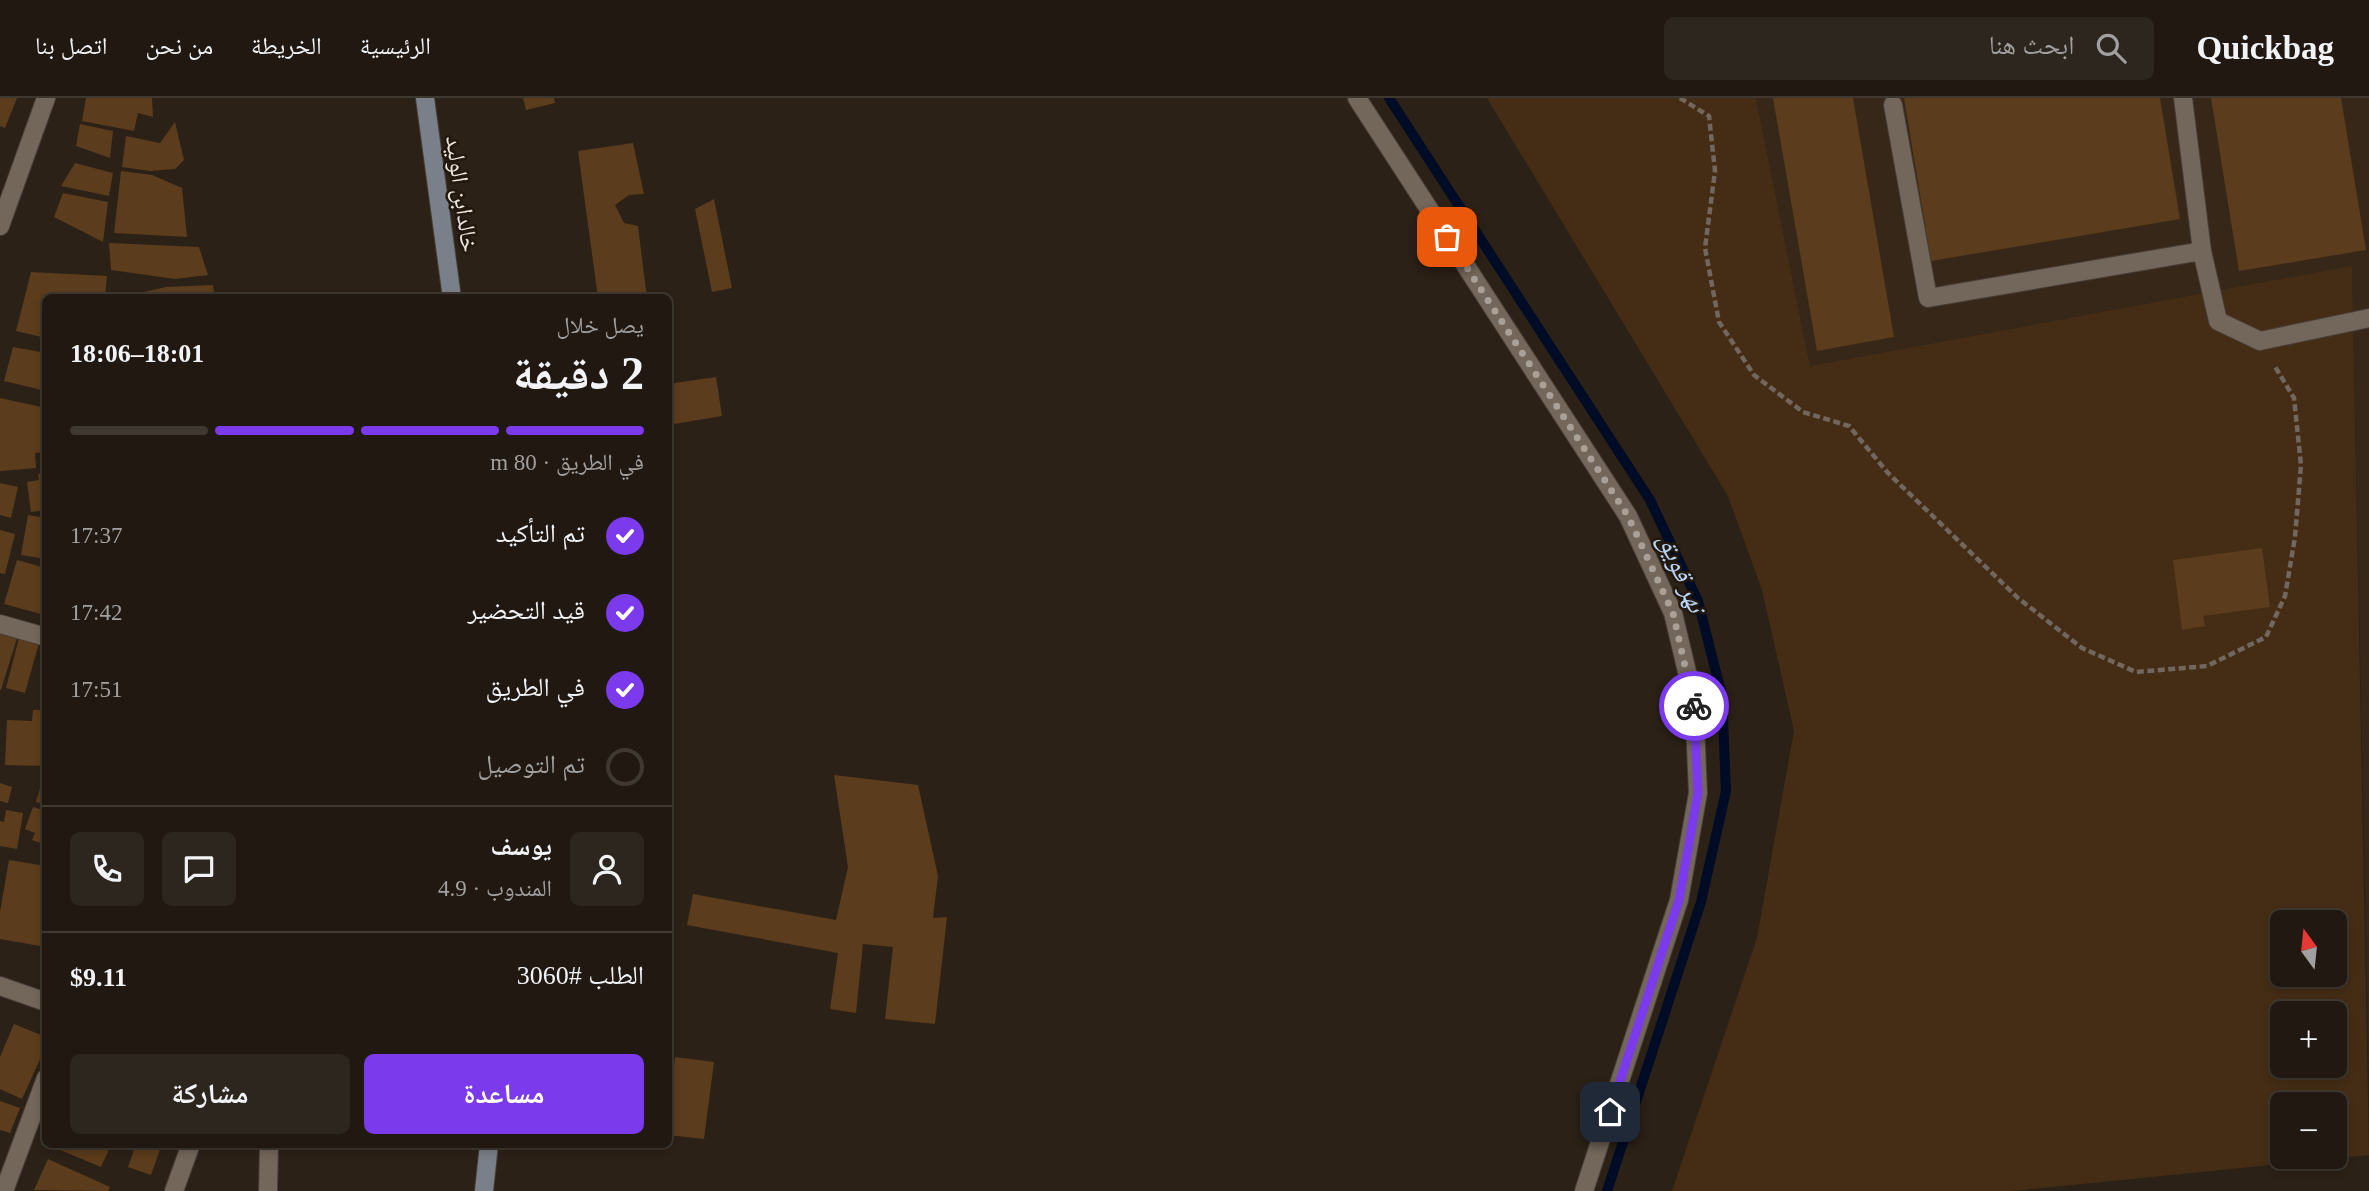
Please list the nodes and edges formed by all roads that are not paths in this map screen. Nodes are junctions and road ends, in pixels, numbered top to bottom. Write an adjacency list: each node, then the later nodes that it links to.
1 (46, 98): 6 (street)
2 (425, 98): 8 (main road, خالدابن الوليد)
3 (1357, 98): 22 (street)
4 (2183, 98): 7 (street)
5 (1893, 105): 7 (street)
6 (0, 226)
7 (2202, 251): 9 (street)
8 (451, 294)
9 (2369, 318)
10 (0, 624): 11 (street)
11 (42, 635)
12 (0, 986): 13 (street)
13 (42, 1001)
14 (42, 1089): 18 (street)
15 (190, 1148): 19 (street)
16 (269, 1148): 20 (street)
17 (489, 1148): 21 (main road)
18 (4, 1191)
19 (174, 1191)
20 (268, 1191)
21 (484, 1191)
22 (1584, 1191)

